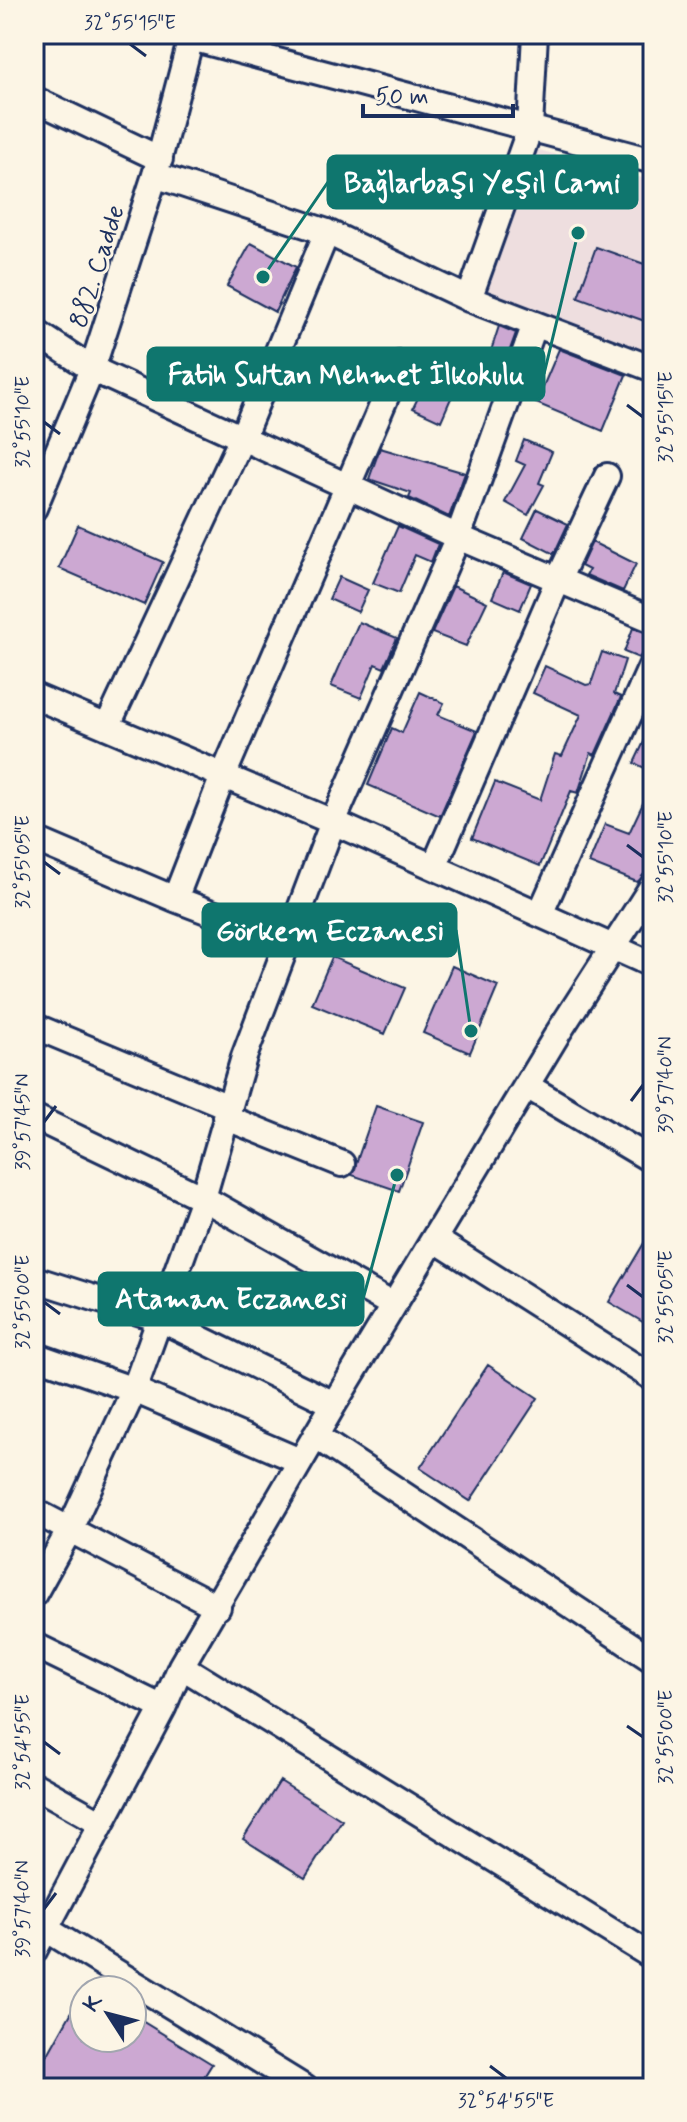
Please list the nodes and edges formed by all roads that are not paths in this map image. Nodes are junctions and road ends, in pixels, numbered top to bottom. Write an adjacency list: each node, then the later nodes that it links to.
1 (535, 34): 4 (street)
2 (191, 36): 4 (street); 6 (street, 882. Cadde)
3 (34, 99): 6 (street)
4 (530, 128): 5 (street); 8 (street)
5 (653, 161)
6 (158, 167): 7 (street); 12 (street, 882. Cadde)
7 (327, 232): 8 (street); 14 (street)
8 (469, 299): 9 (street)
9 (535, 324): 13 (street); 18 (street)
10 (34, 331): 12 (street)
11 (400, 364): 16 (street)
12 (92, 369): 14 (street); 17 (street, 882. Cadde)
13 (653, 369)
14 (242, 438): 16 (street); 23 (street)
15 (607, 476): 19 (street)
16 (347, 486): 18 (street); 24 (street)
17 (34, 508)
18 (458, 537): 19 (street); 25 (street)
19 (558, 580): 20 (street); 27 (street)
20 (653, 620)
21 (653, 662): 30 (street)
22 (34, 696): 23 (street)
23 (107, 727): 24 (street)
24 (223, 776): 25 (street); 29 (street)
25 (333, 822): 27 (street); 31 (street)
26 (34, 839): 29 (street)
27 (434, 867): 30 (street)
28 (653, 885): 32 (street)
29 (175, 899): 31 (street)
30 (540, 914): 32 (street)
31 (288, 942): 36 (street)
32 (614, 946): 33 (street); 35 (street)
33 (653, 965)
34 (34, 1026): 36 (street)
35 (527, 1086): 38 (street); 41 (street)
36 (227, 1112): 39 (street); 40 (street)
37 (34, 1117): 40 (street)
38 (653, 1161)
39 (342, 1164)
40 (203, 1198): 43 (street); 44 (street)
41 (434, 1239): 43 (street); 46 (street)
42 (34, 1279): 44 (street)
43 (393, 1305): 48 (street)
44 (160, 1319): 47 (street); 48 (street)
45 (34, 1355): 47 (street)
46 (653, 1378)
47 (134, 1390): 50 (street); 52 (street)
48 (334, 1404): 49 (street)
49 (315, 1436): 50 (street); 56 (street)
50 (300, 1461): 54 (street)
51 (34, 1511): 52 (street)
52 (69, 1531): 53 (street); 54 (street)
53 (34, 1594)
54 (218, 1607): 57 (street)
55 (34, 1645): 58 (street)
56 (653, 1660)
57 (181, 1666): 58 (street); 63 (street)
58 (163, 1708): 60 (street)
59 (34, 1785): 60 (street)
60 (102, 1823): 61 (street)
61 (46, 1929): 62 (street); 64 (street)
62 (34, 1951)
63 (653, 1957)
64 (305, 2088)

